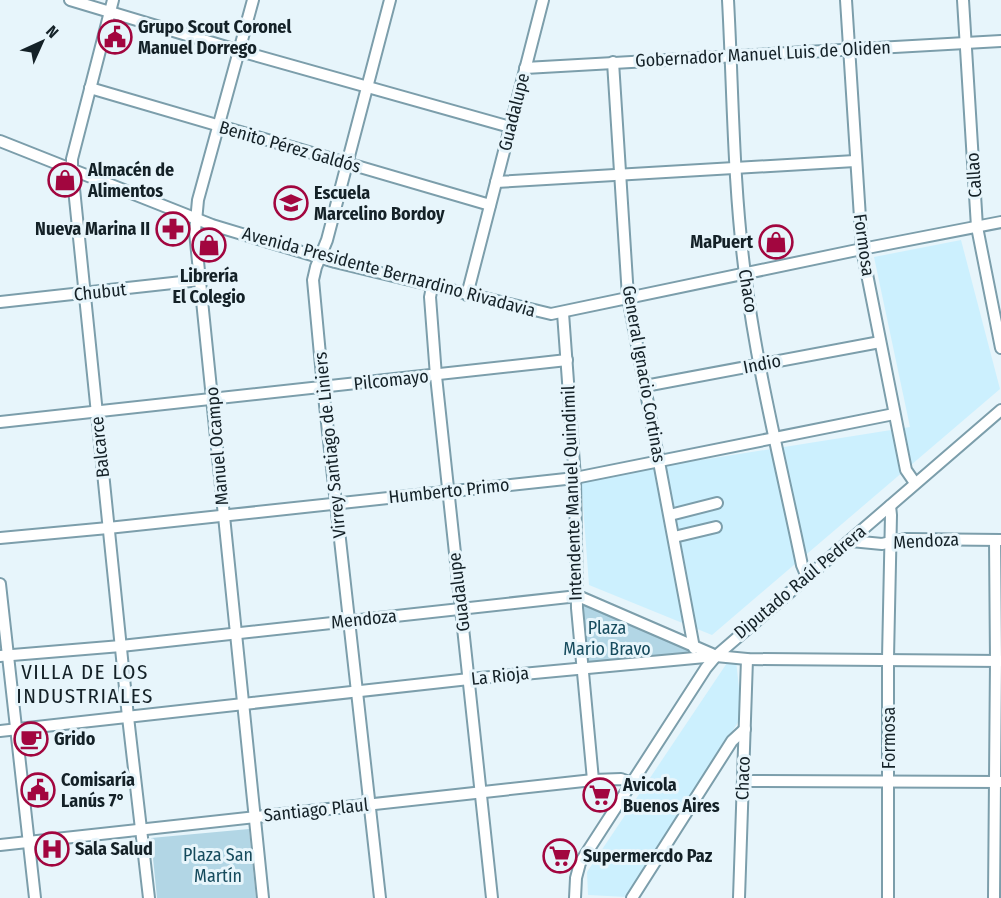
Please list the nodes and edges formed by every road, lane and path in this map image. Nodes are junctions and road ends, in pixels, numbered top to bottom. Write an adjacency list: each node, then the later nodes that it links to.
1 (70, 0): 8 (street)
2 (253, 0): 12 (street, Manuel Ocampo)
3 (390, 0): 16 (street, Virrey Santiago de Liniers)
4 (543, 0): 15 (street, Guadalupe)
5 (728, 0): 13 (street, Chaco)
6 (846, 0): 11 (street, Formosa)
7 (963, 0): 10 (street, Callao)
8 (111, 6): 12 (street); 17 (street, Balcarce)
9 (1001, 40): 10 (street, Gobernador Manuel Luis de Oliden)
10 (965, 43): 11 (street, Gobernador Manuel Luis de Oliden); 30 (street, Callao)
11 (850, 48): 13 (street, Gobernador Manuel Luis de Oliden); 21 (street, Formosa)
12 (240, 51): 16 (street); 18 (street, Manuel Ocampo)
13 (731, 55): 14 (street, Gobernador Manuel Luis de Oliden); 23 (street, Chaco)
14 (614, 62): 15 (street, Gobernador Manuel Luis de Oliden); 25 (street, General Ignacio Cortinas)
15 (525, 68): 19 (street, Guadalupe)
16 (368, 87): 19 (street); 22 (street, Virrey Santiago de Liniers)
17 (90, 88): 18 (street, Benito Pérez Galdós); 24 (street, Balcarce)
18 (219, 126): 22 (street, Benito Pérez Galdós); 28 (street, Manuel Ocampo)
19 (510, 127): 26 (street, Guadalupe)
20 (0, 141): 24 (street, Avenida Presidente Bernardino Rivadavia)
21 (855, 161): 23 (street); 31 (street, Formosa)
22 (346, 164): 27 (street, Benito Pérez Galdós); 32 (street, Virrey Santiago de Liniers)
23 (736, 168): 25 (street); 33 (street, Chaco)
24 (72, 169): 28 (street, Avenida Presidente Bernardino Rivadavia); 36 (street, Balcarce)
25 (620, 174): 26 (street); 38 (street, General Ignacio Cortinas)
26 (496, 182): 27 (street, Guadalupe)
27 (490, 205): 37 (street, Guadalupe)
28 (196, 219): 32 (street, Avenida Presidente Bernardino Rivadavia); 34 (street, Manuel Ocampo)
29 (1001, 222): 30 (street, Avenida Presidente Bernardino Rivadavia)
30 (977, 227): 31 (street, Avenida Presidente Bernardino Rivadavia); 42 (street, Callao)
31 (862, 249): 33 (street, Avenida Presidente Bernardino Rivadavia); 41 (street, Formosa)
32 (320, 258): 35 (street, Avenida Presidente Bernardino Rivadavia); 47 (street, Virrey Santiago de Liniers)
33 (745, 274): 38 (street, Avenida Presidente Bernardino Rivadavia); 44 (street, Chaco)
34 (200, 280): 36 (street, Chubut); 48 (street, Manuel Ocampo)
35 (432, 287): 37 (street, Avenida Presidente Bernardino Rivadavia); 45 (street, Guadalupe)
36 (86, 294): 39 (street, Chubut); 49 (street, Balcarce)
37 (467, 295): 40 (street, Avenida Presidente Bernardino Rivadavia)
38 (628, 297): 40 (street, Avenida Presidente Bernardino Rivadavia); 46 (street, General Ignacio Cortinas)
39 (0, 302)
40 (563, 313): 43 (street, Intendente Manuel Quindimil)
41 (880, 342): 44 (street, Indio); 51 (street, Formosa)
42 (1001, 348)
43 (567, 360): 45 (street, Pilcomayo); 55 (street, Intendente Manuel Quindimil)
44 (760, 364): 46 (street, Indio); 53 (street, Chaco)
45 (436, 376): 47 (street, Pilcomayo); 57 (street, Guadalupe)
46 (645, 386): 54 (street, General Ignacio Cortinas)
47 (323, 387): 48 (street, Pilcomayo); 59 (street, Virrey Santiago de Liniers)
48 (213, 398): 49 (street, Pilcomayo); 62 (street, Manuel Ocampo)
49 (97, 411): 52 (street, Pilcomayo); 63 (street, Balcarce)
50 (1000, 411): 56 (street, Diputado Raúl Pedrera)
51 (894, 414): 53 (street, Humberto Primo); 56 (street, Formosa)
52 (0, 422)
53 (775, 437): 54 (street, Humberto Primo); 70 (street, Chaco)
54 (660, 462): 55 (street, Humberto Primo); 61 (street, General Ignacio Cortinas)
55 (575, 478): 57 (street, Humberto Primo); 72 (street, Intendente Manuel Quindimil)
56 (915, 483): 60 (street, Diputado Raúl Pedrera)
57 (447, 491): 59 (street, Humberto Primo); 73 (street, Guadalupe)
58 (717, 503): 61 (street)
59 (336, 504): 62 (street, Humberto Primo); 74 (street, Virrey Santiago de Liniers)
60 (890, 506): 68 (street, Diputado Raúl Pedrera); 69 (street, Formosa)
61 (670, 515): 65 (street, General Ignacio Cortinas)
62 (223, 516): 63 (street, Humberto Primo); 75 (street, Manuel Ocampo)
63 (108, 528): 66 (street, Humberto Primo); 76 (street, Balcarce)
64 (716, 528): 65 (street)
65 (674, 537): 77 (street, General Ignacio Cortinas)
66 (0, 538)
67 (998, 540): 69 (street, Mendoza); 82 (street)
68 (851, 541): 69 (street, Mendoza); 70 (street, Diputado Raúl Pedrera)
69 (890, 542): 80 (street, Formosa)
70 (807, 577): 79 (street, Diputado Raúl Pedrera)
71 (0, 584): 78 (street)
72 (578, 596): 73 (street, Mendoza); 77 (street); 83 (street, Intendente Manuel Quindimil)
73 (460, 610): 74 (street, Mendoza); 84 (street, Guadalupe)
74 (348, 620): 75 (street, Mendoza); 85 (street, Virrey Santiago de Liniers)
75 (236, 633): 76 (street, Mendoza); 86 (street, Manuel Ocampo)
76 (121, 646): 78 (street, Mendoza); 87 (street, Balcarce)
77 (694, 648): 79 (street)
78 (4, 656): 88 (street)
79 (716, 656): 81 (street, La Rioja); 83 (street, La Rioja); 95 (street, Diputado Raúl Pedrera)
80 (888, 658): 81 (street, La Rioja); 82 (street, La Rioja); 93 (street, Formosa)
81 (747, 659): 89 (street, Chaco)
82 (999, 661): 94 (street)
83 (581, 667): 84 (street, La Rioja); 91 (street, Intendente Manuel Quindimil)
84 (469, 679): 85 (street, La Rioja); 96 (street, Guadalupe)
85 (356, 691): 86 (street, La Rioja); 97 (street, Virrey Santiago de Liniers)
86 (244, 705): 87 (street, La Rioja); 98 (street, Manuel Ocampo)
87 (128, 717): 88 (street, La Rioja); 99 (street, Balcarce)
88 (17, 729): 90 (street, La Rioja); 100 (street)
89 (745, 729): 92 (street, Chaco); 108 (street)
90 (0, 731)
91 (593, 780): 95 (street, Santiago Plaul); 96 (street, Santiago Plaul)
92 (744, 781): 93 (street); 109 (street, Chaco)
93 (889, 782): 94 (street); 110 (street, Formosa)
94 (998, 782): 111 (street)
95 (632, 783): 107 (street, Diputado Raúl Pedrera)
96 (482, 792): 97 (street, Santiago Plaul); 106 (street, Guadalupe)
97 (369, 804): 98 (street, Santiago Plaul); 105 (street, Virrey Santiago de Liniers)
98 (254, 817): 99 (street, Santiago Plaul); 104 (street, Manuel Ocampo)
99 (142, 829): 100 (street, Santiago Plaul); 103 (street, Balcarce)
100 (30, 841): 101 (street, Santiago Plaul); 102 (street)
101 (0, 844)
102 (35, 898)
103 (149, 898)
104 (264, 898)
105 (380, 898)
106 (492, 898)
107 (575, 898)
108 (632, 898)
109 (739, 898)
110 (888, 898)
111 (994, 898)

